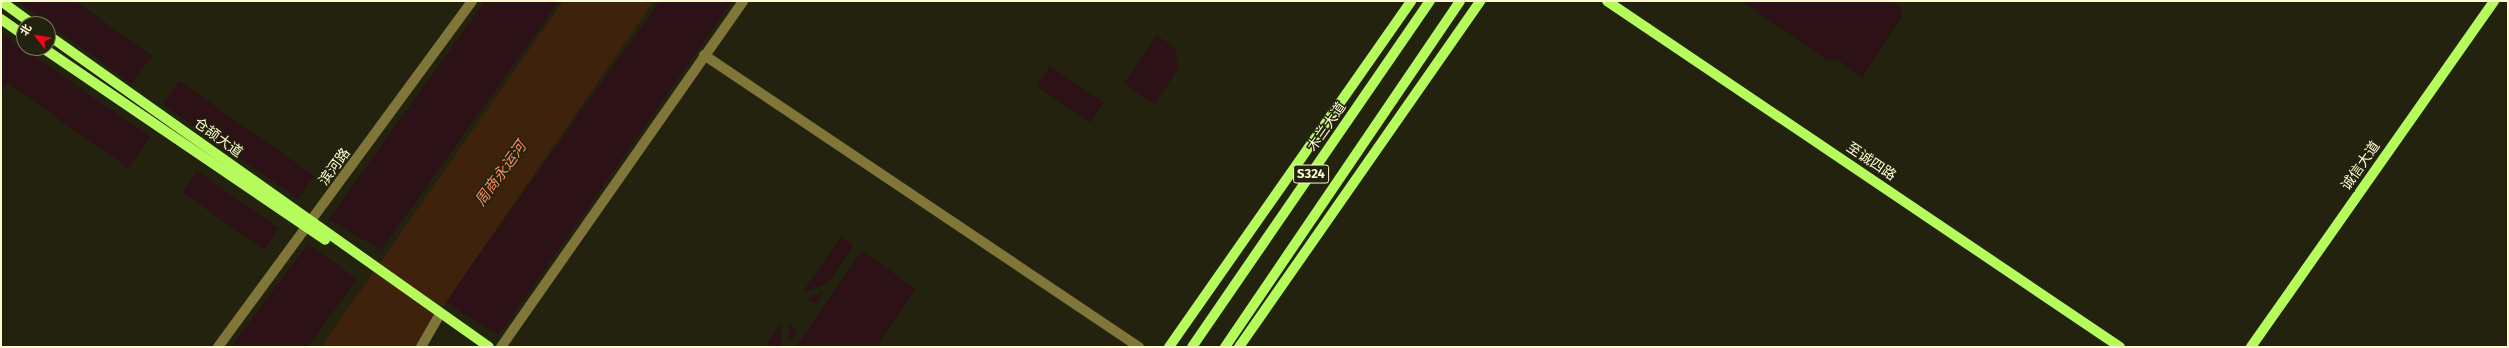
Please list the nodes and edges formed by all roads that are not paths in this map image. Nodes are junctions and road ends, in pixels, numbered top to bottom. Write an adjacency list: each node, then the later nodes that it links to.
1 (1, 1): 10 (main road)
2 (472, 1): 16 (street, 滨河路)
3 (743, 1): 14 (street)
4 (1412, 1): 24 (main road)
5 (1430, 1): 25 (main road, 木兰大道 / S324)
6 (1460, 1): 26 (main road, S324)
7 (1480, 1): 27 (main road)
8 (1607, 1): 28 (main road, 至诚四路)
9 (2494, 1): 29 (main road, 诚信大道)
10 (22, 16)
11 (1, 19): 12 (main road)
12 (16, 29)
13 (56, 40): 16 (main road, 仓颉大道)
14 (704, 55): 22 (street); 23 (street)
15 (55, 56): 16 (main road, 仓颉大道)
16 (310, 226): 17 (main road, 仓颉大道); 18 (street, 滨河路)
17 (440, 316): 19 (street); 20 (main road); 21 (main road)
18 (218, 347)
19 (421, 347)
20 (480, 347)
21 (489, 347)
22 (501, 347)
23 (1139, 347)
24 (1169, 347)
25 (1192, 347)
26 (1225, 347)
27 (1239, 347)
28 (2120, 347)
29 (2251, 347)

